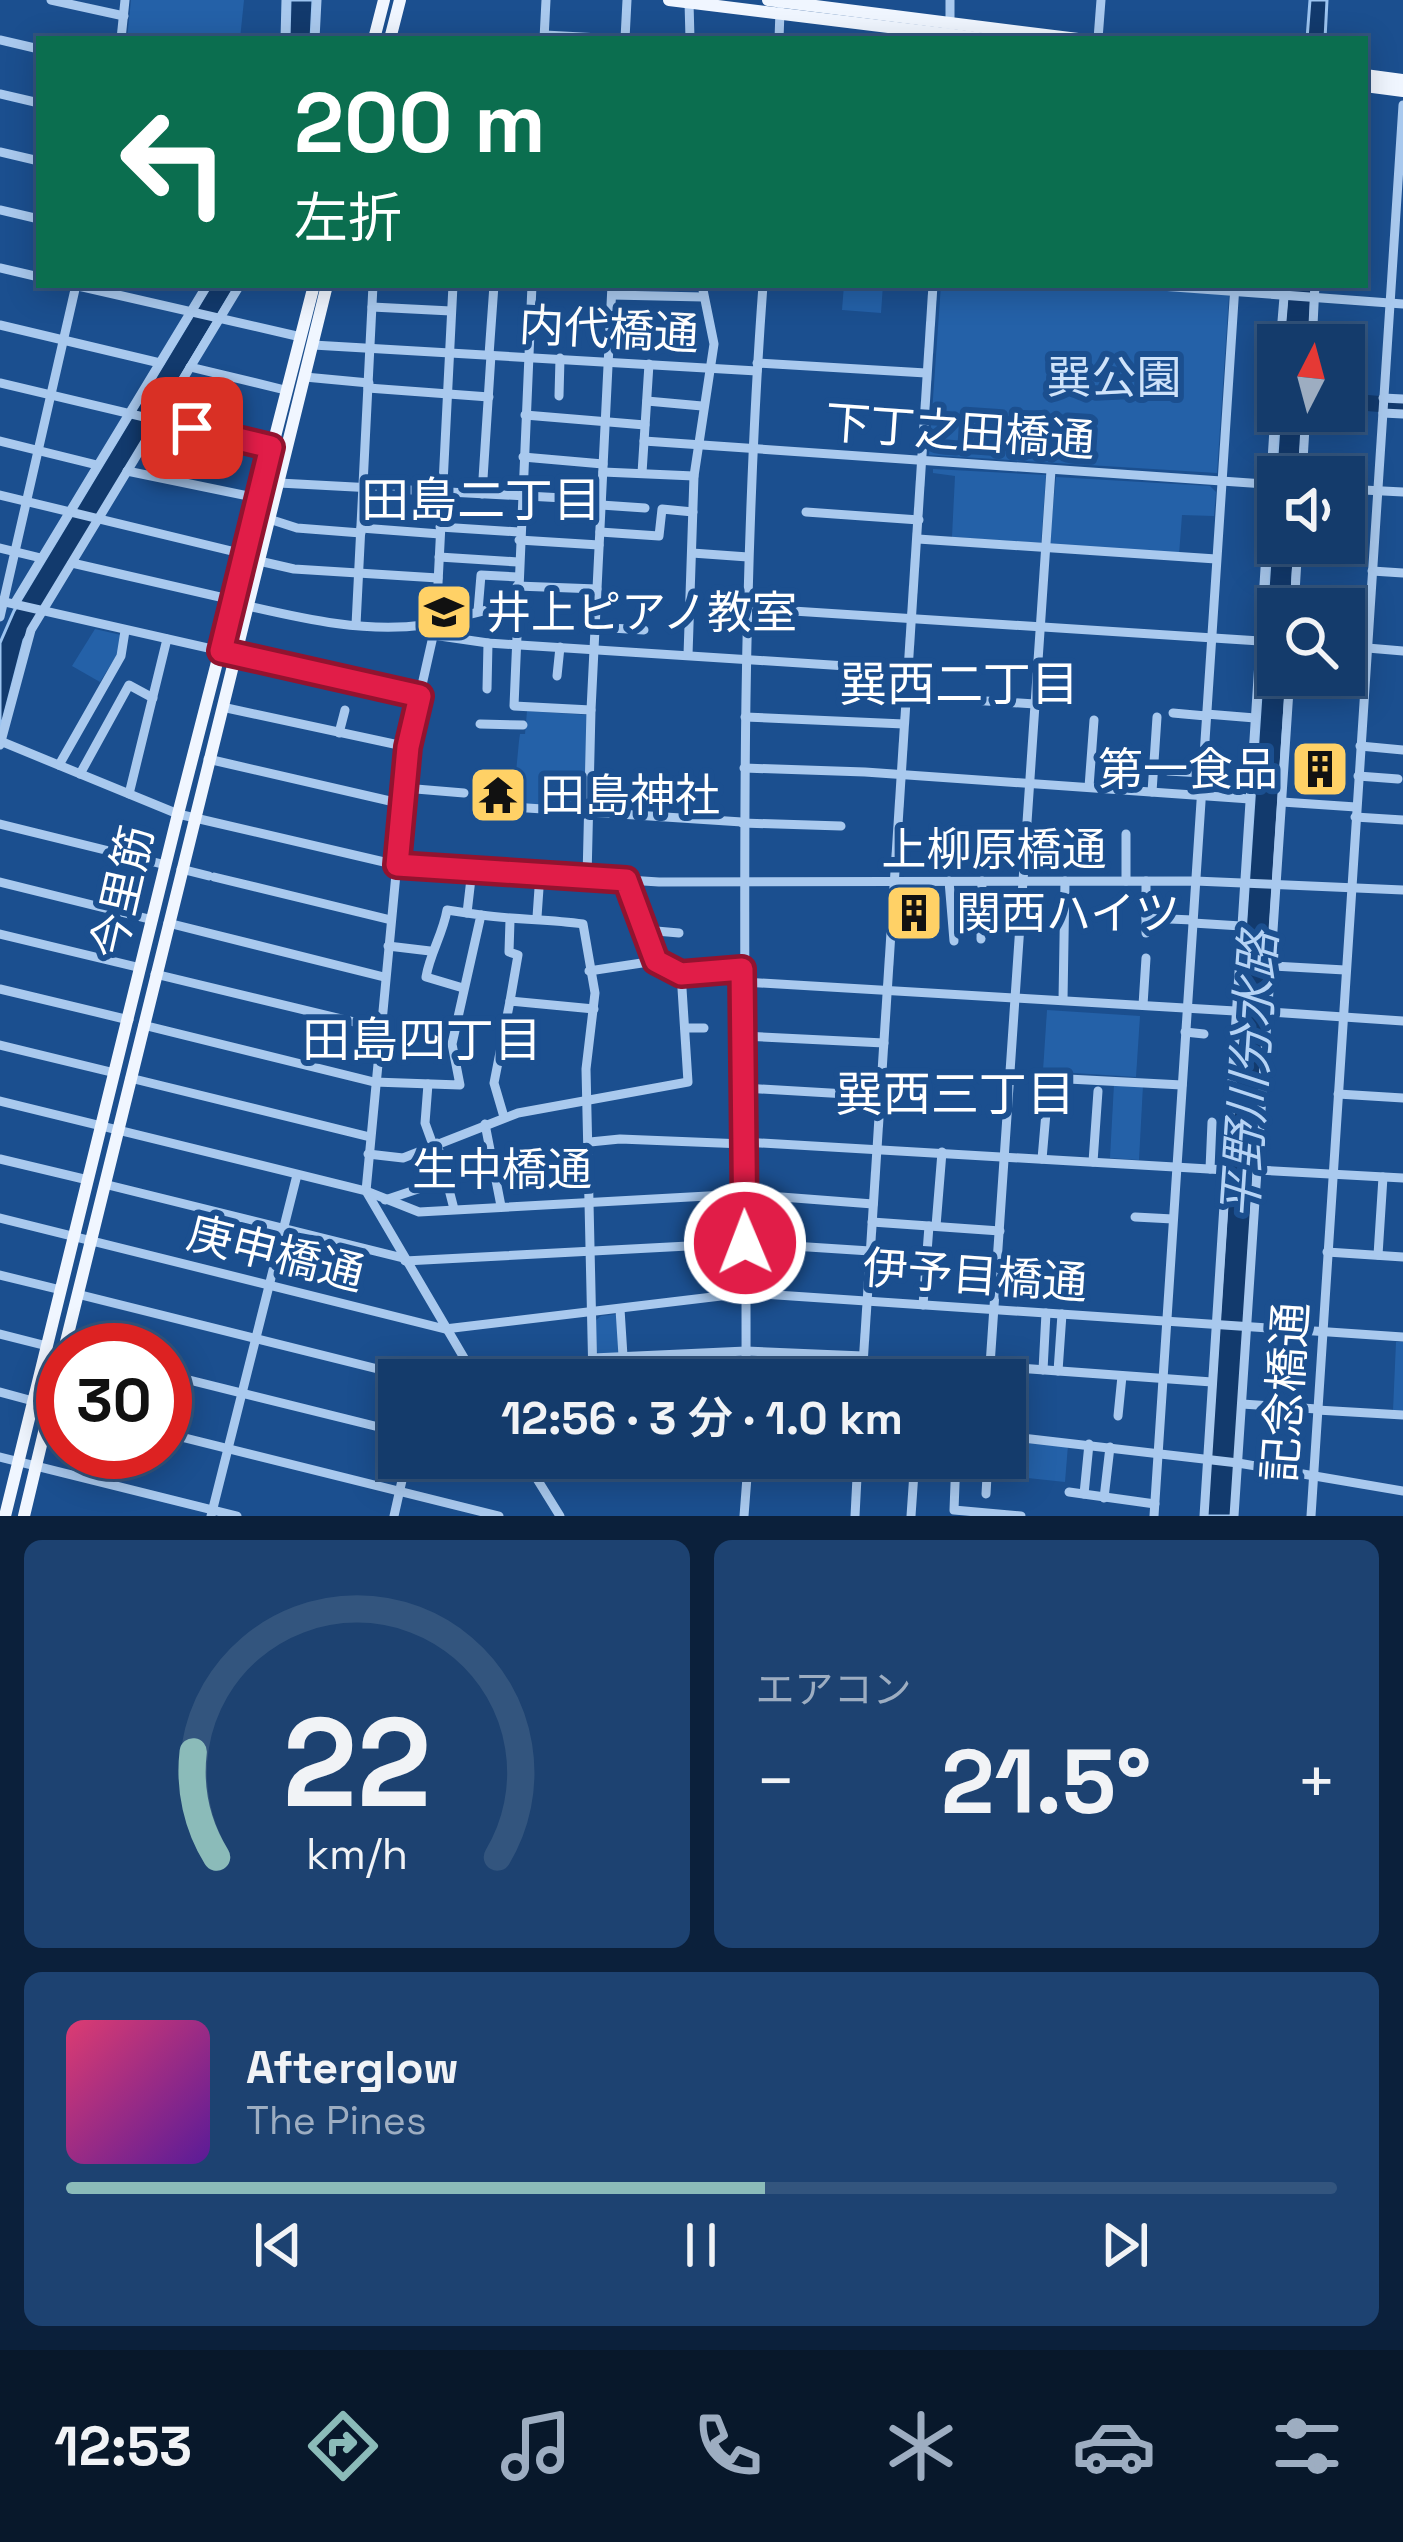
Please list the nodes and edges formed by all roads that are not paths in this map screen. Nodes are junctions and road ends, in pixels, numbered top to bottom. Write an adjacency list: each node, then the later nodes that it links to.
1 (52, 0): 15 (street)
2 (125, 0): 15 (street)
3 (286, 0): 18 (street)
4 (317, 0): 19 (street)
5 (384, 0): 20 (main road)
6 (400, 0): 21 (main road)
7 (546, 0): 22 (street)
8 (627, 0): 23 (street)
9 (669, 0): 13 (main road)
10 (768, 0): 14 (main road)
11 (950, 0): 16 (street)
12 (1101, 0): 27 (street)
13 (689, 2): 14 (main road); 24 (street)
14 (779, 5): 16 (main road); 25 (street)
15 (124, 16): 17 (street)
16 (951, 32): 26 (main road)
17 (121, 36)
18 (285, 36)
19 (315, 36)
20 (375, 36)
21 (391, 36)
22 (544, 36)
23 (621, 36)
24 (690, 36)
25 (778, 36)
26 (1024, 36)
27 (1098, 36)
28 (0, 40): 29 (street)
29 (36, 48)
30 (1368, 75): 31 (main road)
31 (1403, 81): 32 (main road)
32 (1368, 86)
33 (0, 94): 34 (street)
34 (36, 102)
35 (1403, 105): 38 (street, 記念橋通)
36 (0, 152): 37 (street)
37 (36, 160)
38 (1400, 195): 60 (street, 記念橋通)
39 (0, 210): 40 (street)
40 (36, 218)
41 (0, 268): 42 (street)
42 (36, 276)
43 (74, 288): 69 (street)
44 (88, 288): 64 (street)
45 (205, 288): 64 (street)
46 (238, 288): 65 (street)
47 (314, 288): 70 (main road, 今里筋)
48 (327, 288): 70 (main road, 今里筋)
49 (374, 288): 62 (street)
50 (453, 288): 63 (street)
51 (494, 288): 73 (street)
52 (532, 288): 74 (street)
53 (763, 288): 81 (street)
54 (933, 288): 82 (street)
55 (1235, 288): 58 (street); 117 (street)
56 (612, 290): 57 (street); 76 (street)
57 (702, 291): 80 (street)
58 (1284, 292): 59 (street); 66 (street)
59 (1314, 293): 60 (street); 67 (street)
60 (1389, 303): 61 (street); 94 (street, 記念橋通)
61 (1403, 304)
62 (372, 308): 63 (street); 71 (street)
63 (452, 311): 72 (street)
64 (191, 312): 65 (street, 内代橋通); 77 (street)
65 (218, 318): 70 (street, 内代橋通); 79 (street)
66 (1282, 324)
67 (1313, 324)
68 (0, 325): 69 (street)
69 (64, 340): 77 (street); 87 (street)
70 (307, 341): 71 (street, 内代橋通); 83 (main road, 今里筋); 86 (main road, 今里筋)
71 (370, 349): 72 (street, 内代橋通); 85 (street)
72 (449, 354): 73 (street, 内代橋通); 88 (street)
73 (490, 355): 74 (street, 内代橋通); 90 (street)
74 (529, 357): 75 (street, 内代橋通); 98 (street)
75 (560, 358): 76 (street, 内代橋通); 89 (street)
76 (608, 361): 78 (street, 内代橋通); 100 (street)
77 (160, 363): 96 (street)
78 (649, 364): 80 (street, 内代橋通); 92 (street)
79 (190, 367): 86 (street); 99 (street)
80 (708, 367): 81 (street, 内代橋通); 95 (street)
81 (757, 367): 82 (street, 内代橋通); 108 (street)
82 (926, 374): 110 (street)
83 (305, 377): 85 (street); 118 (main road, 今里筋)
84 (0, 383): 87 (street)
85 (368, 385): 88 (street); 120 (street)
86 (285, 390): 105 (main road, 今里筋)
87 (51, 394): 96 (street); 107 (street)
88 (447, 394): 90 (street); 123 (street)
89 (559, 396)
90 (489, 397): 125 (street)
91 (1403, 400): 94 (street)
92 (647, 401): 95 (street); 101 (street)
93 (197, 403): 102 (street)
94 (1383, 405): 97 (street); 122 (street, 記念橋通)
95 (702, 406): 106 (street)
96 (130, 414): 99 (street); 111 (street)
97 (1403, 414)
98 (525, 415): 100 (street); 109 (street)
99 (157, 420): 102 (street); 114 (street)
100 (605, 422): 101 (street); 112 (street)
101 (645, 425): 104 (street)
102 (192, 428): 105 (street)
103 (0, 441): 107 (street)
104 (644, 441): 106 (street, 下丁之田橋通); 115 (street)
105 (271, 447): 128 (main road, 今里筋)
106 (698, 447): 108 (street, 下丁之田橋通); 116 (street)
107 (38, 450): 111 (street); 129 (street)
108 (752, 451): 110 (street, 下丁之田橋通); 149 (street)
109 (523, 458): 112 (street); 127 (street)
110 (922, 462): 113 (street, 下丁之田橋通); 137 (street)
111 (97, 465): 132 (street)
112 (603, 468): 115 (street); 130 (street)
113 (1051, 470): 117 (street, 下丁之田橋通); 143 (street)
114 (127, 471): 128 (street); 135 (street)
115 (642, 473): 116 (street)
116 (694, 476): 133 (street)
117 (1222, 481): 119 (street, 下丁之田橋通); 151 (street)
118 (279, 483): 120 (street); 136 (main road, 今里筋)
119 (1257, 483)
120 (363, 488): 123 (street); 139 (street)
121 (1365, 489): 122 (street)
122 (1377, 490): 124 (street); 155 (street, 記念橋通)
123 (442, 492): 125 (street); 138 (street)
124 (1403, 492)
125 (482, 494): 127 (street)
126 (0, 495): 129 (street)
127 (522, 497): 130 (street); 140 (street)
128 (258, 498): 147 (main road, 今里筋)
129 (27, 501): 132 (street); 145 (street)
130 (601, 502): 131 (street); 141 (street)
131 (645, 508)
132 (71, 512): 135 (street); 150 (street)
133 (693, 512): 141 (street); 146 (street)
134 (806, 512): 137 (street)
135 (97, 518): 147 (street); 154 (street)
136 (269, 519): 139 (street); 152 (main road, 今里筋)
137 (919, 520): 142 (street)
138 (440, 530): 139 (street); 140 (street); 148 (street)
139 (361, 531): 157 (street)
140 (519, 536): 141 (street); 153 (street)
141 (600, 538): 160 (street)
142 (918, 539): 143 (street); 169 (street)
143 (1045, 547): 151 (street); 172 (street)
144 (0, 548): 145 (street)
145 (15, 552): 150 (street); 162 (street)
146 (692, 553): 149 (street); 186 (street)
147 (244, 554): 161 (main road, 今里筋)
148 (439, 557): 153 (street); 158 (street)
149 (748, 557): 165 (street)
150 (41, 558): 162 (street)
151 (1216, 559): 176 (street)
152 (259, 561): 157 (street); 163 (main road, 今里筋)
153 (518, 562): 159 (street)
154 (72, 563): 161 (street); 166 (street)
155 (1372, 571): 156 (street); 182 (street, 記念橋通)
156 (1403, 573)
157 (359, 574): 158 (street); 170 (street)
158 (438, 578): 173 (street)
159 (517, 581): 160 (street); 164 (street); 167 (street)
160 (597, 590): 171 (street)
161 (233, 600): 185 (main road, 今里筋)
162 (8, 603): 166 (street); 168 (street)
163 (248, 606): 170 (street); 185 (main road, 今里筋)
164 (516, 608): 167 (street); 180 (street)
165 (748, 608): 169 (street); 187 (street)
166 (40, 611): 175 (street); 210 (street)
167 (478, 611): 173 (street)
168 (0, 616)
169 (912, 619): 172 (street); 188 (street)
170 (356, 625): 173 (street)
171 (595, 627): 174 (street); 183 (street)
172 (1040, 627): 176 (street); 196 (street)
173 (434, 629): 179 (street); 192 (street)
174 (644, 630)
175 (125, 631): 177 (street); 215 (street)
176 (1210, 637): 178 (street); 202 (street)
177 (167, 640): 185 (street); 195 (street)
178 (1257, 641)
179 (488, 643): 180 (street); 191 (street)
180 (515, 645): 181 (street); 198 (street)
181 (560, 647): 183 (street); 189 (street)
182 (1366, 648): 184 (street); 211 (street, 記念橋通)
183 (594, 649): 186 (street); 200 (street)
184 (1403, 651)
185 (228, 653): 192 (street); 197 (main road, 今里筋); 236 (main road, 今里筋)
186 (688, 655): 187 (street)
187 (746, 659): 188 (street); 203 (street)
188 (908, 670): 193 (street)
189 (557, 676)
190 (1257, 687): 205 (street)
191 (487, 689)
192 (420, 696): 212 (street)
193 (906, 696): 196 (street); 208 (street)
194 (1289, 696): 231 (street)
195 (152, 698): 219 (street); 228 (street)
196 (1035, 704): 223 (street)
197 (222, 707): 209 (street); 214 (main road, 今里筋)
198 (524, 707): 200 (street); 207 (street)
199 (345, 710): 209 (street)
200 (591, 710): 234 (street)
201 (1173, 713): 202 (street)
202 (1206, 715): 205 (street); 218 (street)
203 (746, 717): 208 (street); 216 (street)
204 (1157, 717): 226 (street)
205 (1255, 718): 230 (street)
206 (1094, 720): 224 (street)
207 (480, 724)
208 (904, 724): 220 (street)
209 (340, 733): 212 (street)
210 (0, 743): 215 (street, 上柳原橋通)
211 (1360, 746): 213 (street); 221 (street, 記念橋通)
212 (408, 747): 225 (street)
213 (1403, 750)
214 (208, 759): 232 (street); 237 (main road, 今里筋)
215 (59, 765): 219 (street, 上柳原橋通)
216 (744, 768): 220 (street); 239 (street)
217 (1168, 771): 218 (street)
218 (1202, 773): 229 (street)
219 (80, 774): 228 (street, 上柳原橋通)
220 (901, 775): 223 (street); 250 (street)
221 (1358, 776): 222 (street); 235 (street, 記念橋通)
222 (1398, 778)
223 (1030, 783): 224 (street); 253 (street)
224 (1089, 787): 226 (street)
225 (404, 788): 227 (street); 232 (street)
226 (1152, 792): 229 (street)
227 (464, 793)
228 (129, 794): 236 (street, 上柳原橋通)
229 (1201, 796): 230 (street); 257 (street)
230 (1250, 800): 259 (street)
231 (1282, 802): 235 (street); 260 (street)
232 (403, 804): 243 (street)
233 (512, 807): 234 (street)
234 (591, 811): 239 (street); 247 (street)
235 (1356, 812): 238 (street); 261 (street, 記念橋通)
236 (178, 814): 237 (street, 上柳原橋通); 244 (main road, 今里筋)
237 (194, 818): 243 (street, 上柳原橋通); 244 (main road, 今里筋)
238 (1403, 820)
239 (742, 822): 241 (street); 249 (street)
240 (0, 824): 244 (street)
241 (841, 826)
242 (1126, 834): 255 (street)
243 (397, 865): 245 (street, 上柳原橋通); 267 (street)
244 (174, 867): 267 (street); 269 (main road, 今里筋)
245 (472, 869): 246 (street, 上柳原橋通); 263 (street)
246 (540, 874): 247 (street, 上柳原橋通); 265 (street)
247 (587, 878): 248 (street, 上柳原橋通)
248 (626, 880): 249 (street, 上柳原橋通); 272 (street)
249 (744, 881): 250 (street, 上柳原橋通); 284 (street)
250 (894, 881): 251 (street, 上柳原橋通); 293 (street)
251 (949, 881): 252 (street, 上柳原橋通); 277 (street)
252 (982, 881): 253 (street, 上柳原橋通); 276 (street)
253 (1023, 881): 254 (street, 上柳原橋通); 294 (street)
254 (1065, 881): 255 (street, 上柳原橋通); 295 (street)
255 (1126, 881): 256 (street, 上柳原橋通)
256 (1145, 881): 257 (street, 上柳原橋通); 266 (street)
257 (1196, 881): 259 (street, 上柳原橋通); 270 (street)
258 (0, 882): 269 (street)
259 (1244, 884): 260 (street, 上柳原橋通); 271 (street)
260 (1277, 886): 261 (street); 282 (street)
261 (1350, 886): 262 (street); 285 (street, 記念橋通)
262 (1403, 890)
263 (467, 913): 264 (street); 279 (street)
264 (481, 915): 268 (street); 291 (street)
265 (537, 917): 268 (street); 286 (street)
266 (1146, 918): 270 (street); 274 (street)
267 (391, 920): 278 (street)
268 (510, 920): 296 (street)
269 (160, 921): 283 (main road, 今里筋); 287 (main road, 今里筋); 289 (street)
270 (1193, 922): 271 (street); 298 (street)
271 (1241, 926): 300 (street)
272 (645, 931): 273 (street); 281 (street)
273 (679, 933)
274 (1147, 933)
275 (0, 934): 283 (street)
276 (981, 939)
277 (953, 941)
278 (388, 946): 279 (street); 289 (street)
279 (430, 951): 291 (street)
280 (1146, 958): 297 (street)
281 (656, 961): 286 (street); 288 (street)
282 (1273, 965): 285 (street); 301 (street)
283 (141, 968): 304 (main road, 今里筋)
284 (742, 969): 288 (street); 290 (street)
285 (1346, 970): 302 (street, 記念橋通)
286 (589, 971): 299 (street)
287 (155, 974): 304 (main road, 今里筋); 305 (street)
288 (681, 974): 306 (street)
289 (384, 976): 305 (street)
290 (744, 982): 293 (street); 310 (street)
291 (463, 988): 318 (street)
292 (0, 989): 304 (street)
293 (888, 989): 294 (street); 311 (street)
294 (1016, 998): 295 (street); 314 (street)
295 (1063, 1000): 297 (street)
296 (510, 1001): 299 (street); 327 (street)
297 (1143, 1005): 298 (street)
298 (1187, 1008): 300 (street); 308 (street)
299 (594, 1009): 325 (street)
300 (1235, 1011): 345 (street)
301 (1270, 1012): 302 (street); 346 (street)
302 (1343, 1017): 303 (street); 322 (street, 記念橋通)
303 (1403, 1021)
304 (136, 1023): 313 (main road, 今里筋); 315 (main road, 今里筋); 317 (street)
305 (379, 1028): 317 (street)
306 (685, 1028): 307 (street); 325 (street)
307 (704, 1028)
308 (1185, 1032): 309 (street); 319 (street)
309 (1204, 1034)
310 (743, 1036): 311 (street); 320 (street)
311 (884, 1043): 323 (street)
312 (0, 1045): 313 (street)
313 (116, 1073): 330 (main road, 今里筋)
314 (1010, 1076): 316 (street); 339 (street)
315 (130, 1078): 331 (main road, 今里筋); 332 (street)
316 (1048, 1078): 319 (street); 341 (street)
317 (374, 1082): 318 (street); 332 (street)
318 (428, 1084): 335 (street)
319 (1183, 1084): 343 (street)
320 (744, 1088): 323 (street); 334 (street)
321 (1098, 1091): 342 (street)
322 (1338, 1094): 324 (street); 348 (street, 記念橋通)
323 (881, 1096): 336 (street)
324 (1403, 1098)
325 (589, 1100): 327 (street); 333 (street)
326 (0, 1101): 330 (street, 生中橋通)
327 (504, 1117): 329 (street)
328 (1212, 1122): 344 (street)
329 (485, 1124): 335 (street); 359 (street)
330 (102, 1126): 331 (street, 生中橋通); 351 (main road, 今里筋)
331 (117, 1130): 347 (street, 生中橋通); 353 (main road, 今里筋)
332 (370, 1137): 338 (street)
333 (590, 1142): 334 (street); 357 (street)
334 (744, 1143): 336 (street); 355 (street)
335 (435, 1144): 338 (street); 352 (street)
336 (878, 1149): 337 (street); 358 (street)
337 (942, 1152): 339 (street); 365 (street)
338 (368, 1154): 354 (street)
339 (1006, 1157): 341 (street); 367 (street)
340 (0, 1159): 351 (street)
341 (1042, 1159): 342 (street)
342 (1094, 1162): 343 (street)
343 (1177, 1167): 344 (street); 363 (street)
344 (1210, 1169): 345 (street)
345 (1226, 1170): 392 (street)
346 (1258, 1170): 348 (street); 393 (street)
347 (297, 1175): 354 (street, 生中橋通); 366 (street)
348 (1332, 1175): 349 (street); 372 (street, 記念橋通)
349 (1383, 1178): 350 (street); 374 (street)
350 (1403, 1178)
351 (88, 1180): 368 (main road, 今里筋)
352 (445, 1180): 356 (street); 360 (street)
353 (104, 1184): 366 (street); 369 (main road, 今里筋)
354 (366, 1191): 356 (street, 生中橋通); 376 (street)
355 (744, 1194): 357 (street, 生中橋通); 358 (street, 生中橋通); 370 (street)
356 (385, 1201): 360 (street, 生中橋通)
357 (590, 1202): 359 (street, 生中橋通); 373 (street)
358 (873, 1204): 364 (street)
359 (501, 1206): 360 (street, 生中橋通)
360 (454, 1209)
361 (1135, 1216): 363 (street)
362 (0, 1218): 368 (street)
363 (1173, 1219): 389 (street)
364 (872, 1222): 365 (street); 371 (street)
365 (933, 1226): 367 (street); 383 (street)
366 (284, 1230): 376 (street); 378 (street)
367 (1000, 1231): 385 (street)
368 (74, 1236): 369 (street, 庚申橋通); 379 (main road, 今里筋)
369 (91, 1240): 378 (street, 庚申橋通); 381 (main road, 今里筋)
370 (745, 1243): 371 (street); 373 (street); 380 (street)
371 (870, 1251): 382 (street)
372 (1327, 1252): 374 (street); 395 (street, 記念橋通)
373 (591, 1253): 376 (street); 386 (street)
374 (1378, 1256): 375 (street)
375 (1403, 1257)
376 (404, 1260): 394 (street)
377 (0, 1275): 379 (street)
378 (269, 1285): 394 (street, 庚申橋通); 398 (street)
379 (61, 1290): 390 (main road, 今里筋)
380 (746, 1293): 382 (street, 伊予目橋通); 384 (street, 伊予目橋通); 400 (street)
381 (77, 1294): 391 (main road, 今里筋); 398 (street)
382 (867, 1300): 383 (street, 伊予目橋通); 402 (street)
383 (923, 1305): 385 (street, 伊予目橋通)
384 (620, 1309): 386 (street, 伊予目橋通); 401 (street)
385 (994, 1310): 387 (street, 伊予目橋通); 407 (street)
386 (592, 1312): 394 (street, 伊予目橋通); 403 (street)
387 (1046, 1313): 388 (street, 伊予目橋通); 410 (street)
388 (1062, 1314): 389 (street, 伊予目橋通); 411 (street)
389 (1166, 1321): 392 (street, 伊予目橋通); 413 (street)
390 (53, 1323)
391 (70, 1323)
392 (1215, 1324): 393 (street, 伊予目橋通); 415 (street)
393 (1247, 1327): 395 (street); 420 (street)
394 (446, 1329): 404 (street)
395 (1322, 1331): 397 (street); 421 (street, 記念橋通)
396 (0, 1334): 399 (street)
397 (1403, 1337)
398 (256, 1339): 408 (street); 418 (street)
399 (36, 1343)
400 (746, 1351): 401 (street); 402 (street); 405 (street)
401 (623, 1356): 403 (street)
402 (863, 1356): 406 (street)
403 (593, 1358)
404 (464, 1359)
405 (746, 1359)
406 (863, 1359)
407 (990, 1359)
408 (378, 1369)
409 (1026, 1369): 410 (street)
410 (1043, 1370): 411 (street)
411 (1058, 1371): 412 (street)
412 (1122, 1376): 413 (street); 423 (street)
413 (1163, 1380): 415 (street); 430 (street)
414 (192, 1381): 418 (street)
415 (1212, 1382): 432 (street)
416 (36, 1389): 419 (main road, 今里筋)
417 (0, 1392): 419 (street)
418 (243, 1393): 424 (street); 429 (street)
419 (33, 1401): 433 (main road, 今里筋)
420 (1242, 1404): 421 (street); 434 (street)
421 (1317, 1410): 422 (street); 436 (street, 記念橋通)
422 (1403, 1414)
423 (1118, 1416)
424 (378, 1427)
425 (1026, 1438): 427 (street)
426 (192, 1439): 429 (street)
427 (1089, 1444): 428 (street); 449 (street)
428 (1110, 1447): 430 (street); 450 (street)
429 (229, 1448): 445 (street); 452 (street)
430 (1157, 1453): 432 (street); 451 (street)
431 (0, 1457): 433 (street)
432 (1208, 1460): 434 (street); 463 (street)
433 (17, 1462): 435 (street); 453 (main road, 今里筋)
434 (1238, 1462): 436 (street); 464 (street)
435 (36, 1466): 454 (main road, 今里筋)
436 (1313, 1473): 446 (street); 465 (street, 記念橋通)
437 (85, 1479): 452 (street)
438 (402, 1479): 445 (street)
439 (537, 1479): 458 (street)
440 (748, 1479): 459 (street)
441 (857, 1479): 460 (street)
442 (914, 1479): 461 (street)
443 (955, 1479): 462 (street)
444 (987, 1479): 448 (street)
445 (399, 1491): 456 (street); 457 (street)
446 (1403, 1491)
447 (1069, 1492): 449 (street)
448 (986, 1494)
449 (1084, 1494): 450 (street)
450 (1104, 1498): 451 (street)
451 (1155, 1510)
452 (212, 1513): 455 (street)
453 (4, 1516)
454 (24, 1516)
455 (237, 1516)
456 (394, 1516)
457 (499, 1516)
458 (560, 1516)
459 (744, 1516)
460 (855, 1516)
461 (911, 1516)
462 (1021, 1516)
463 (1204, 1516)
464 (1234, 1516)
465 (1311, 1516)

